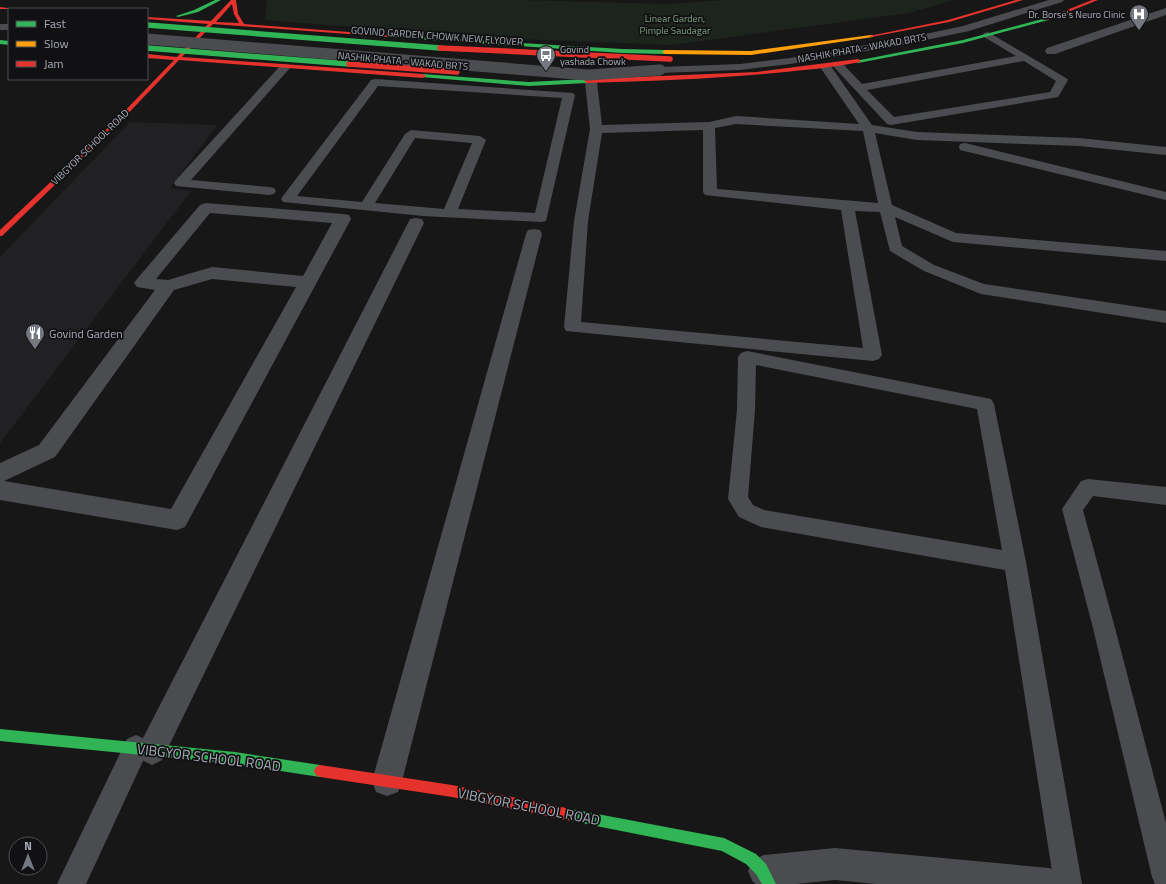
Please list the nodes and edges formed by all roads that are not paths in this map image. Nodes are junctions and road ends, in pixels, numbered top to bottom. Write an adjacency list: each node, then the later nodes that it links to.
1 (219, 0): 8 (main road)
2 (234, 0): 9 (main road, VIBGYOR SCHOOL ROAD); 11 (main road)
3 (1021, 0): 17 (main road)
4 (1059, 0): 24 (lane, NASHIK PHATA - WAKAD BRTS)
5 (1096, 0): 13 (main road)
6 (1166, 11): 16 (street)
7 (148, 18): 8 (main road)
8 (165, 19): 9 (main road)
9 (213, 23): 11 (main road); 20 (main road, VIBGYOR SCHOOL ROAD)
10 (148, 25): 17 (main road, GOVIND GARDEN CHOWK NEW FLYOVER, bridge)
11 (242, 25): 17 (main road)
12 (148, 33): 24 (lane, NASHIK PHATA - WAKAD BRTS, bridge)
13 (988, 35): 19 (lane); 21 (main road)
14 (148, 39): 24 (lane, NASHIK PHATA - WAKAD BRTS, bridge)
15 (148, 48): 25 (main road, bridge)
16 (1051, 51)
17 (751, 53)
18 (148, 56): 20 (main road)
19 (1025, 58): 28 (lane); 28 (lane)
20 (178, 59): 22 (main road); 41 (main road, VIBGYOR SCHOOL ROAD)
21 (838, 65): 23 (main road); 28 (lane)
22 (285, 67): 27 (main road); 34 (lane)
23 (826, 67): 26 (main road); 30 (lane)
24 (660, 70)
25 (553, 81): 26 (main road); 27 (main road)
26 (590, 82): 31 (lane)
27 (465, 85): 36 (lane); 39 (lane)
28 (859, 88)
29 (709, 126): 30 (lane); 31 (lane); 37 (lane)
30 (868, 128): 32 (lane); 38 (lane)
31 (596, 129): 37 (lane)
32 (917, 136): 33 (lane); 35 (lane)
33 (1166, 151)
34 (269, 191)
35 (1166, 196)
36 (366, 206): 39 (lane); 39 (lane)
37 (847, 206): 38 (lane)
38 (888, 208): 43 (lane); 46 (lane)
39 (450, 213)
40 (416, 223): 52 (street)
41 (0, 234)
42 (534, 234): 53 (street)
43 (1166, 256)
44 (308, 282): 45 (street); 45 (street); 48 (street)
45 (168, 286): 47 (street)
46 (1166, 317)
47 (0, 473)
48 (0, 490)
49 (1166, 496): 55 (lane)
50 (1016, 562): 50 (lane); 58 (lane)
51 (0, 735): 52 (main road, VIBGYOR SCHOOL ROAD)
52 (144, 749): 53 (main road, VIBGYOR SCHOOL ROAD); 56 (lane)
53 (387, 781): 54 (main road, VIBGYOR SCHOOL ROAD)
54 (767, 878): 57 (street, VIBGYOR SCHOOL ROAD)
55 (1166, 878)
56 (71, 884)
57 (1049, 884)
58 (1068, 884)

